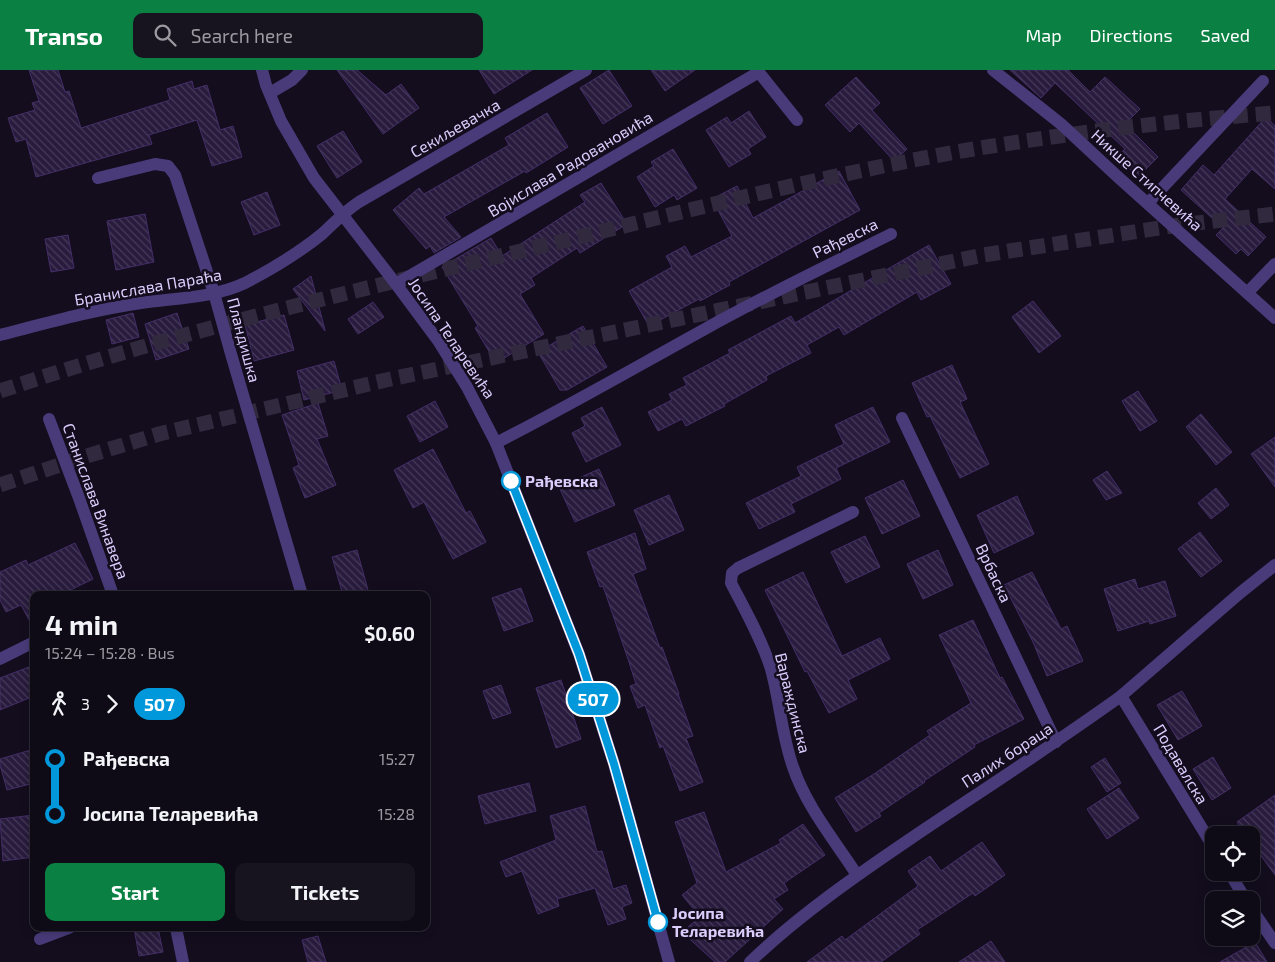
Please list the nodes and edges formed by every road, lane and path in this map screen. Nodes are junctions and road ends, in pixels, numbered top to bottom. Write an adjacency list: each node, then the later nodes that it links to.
1 (262, 70): 7 (street, Јосипа Теларевића)
2 (302, 70): 7 (street)
3 (586, 70): 11 (street, Секиљевачка)
4 (993, 70): 10 (street, Никше Стипчевића)
5 (758, 71): 8 (street); 14 (street, Војислава Радовановића)
6 (1263, 82): 10 (street)
7 (270, 93): 11 (street, Јосипа Теларевића)
8 (797, 120)
9 (98, 178): 16 (street, Пландишка)
10 (1148, 204): 15 (street, Никше Стипчевића)
11 (341, 215): 14 (street, Јосипа Теларевића); 16 (street, Бранислава Параћа)
12 (891, 234): 21 (street, Рађевска)
13 (1275, 264): 15 (street)
14 (396, 284): 21 (street, Јосипа Теларевића)
15 (1248, 292): 17 (street, Никше Стипчевића)
16 (214, 293): 18 (street, Бранислава Параћа); 25 (street, Пландишка)
17 (1275, 318)
18 (0, 335)
19 (902, 418): 29 (street, Врбаска)
20 (49, 419): 24 (street, Станислава Винавера)
21 (496, 443): 39 (street, Јосипа Теларевића)
22 (853, 512): 31 (street, Вараждинска)
23 (1275, 565): 28 (street, Палих бораца)
24 (111, 591)
25 (301, 591)
26 (30, 644): 27 (street)
27 (0, 659)
28 (1122, 696): 29 (street, Палих бораца); 30 (street, Подавалска)
29 (1056, 742): 31 (street, Палих бораца)
30 (1205, 833)
31 (858, 875): 37 (street, Палих бораца)
32 (1260, 921): 36 (street)
33 (61, 931): 35 (street)
34 (177, 931): 38 (street)
35 (40, 939)
36 (1275, 943)
37 (756, 960)
38 (183, 962)
39 (669, 962)

